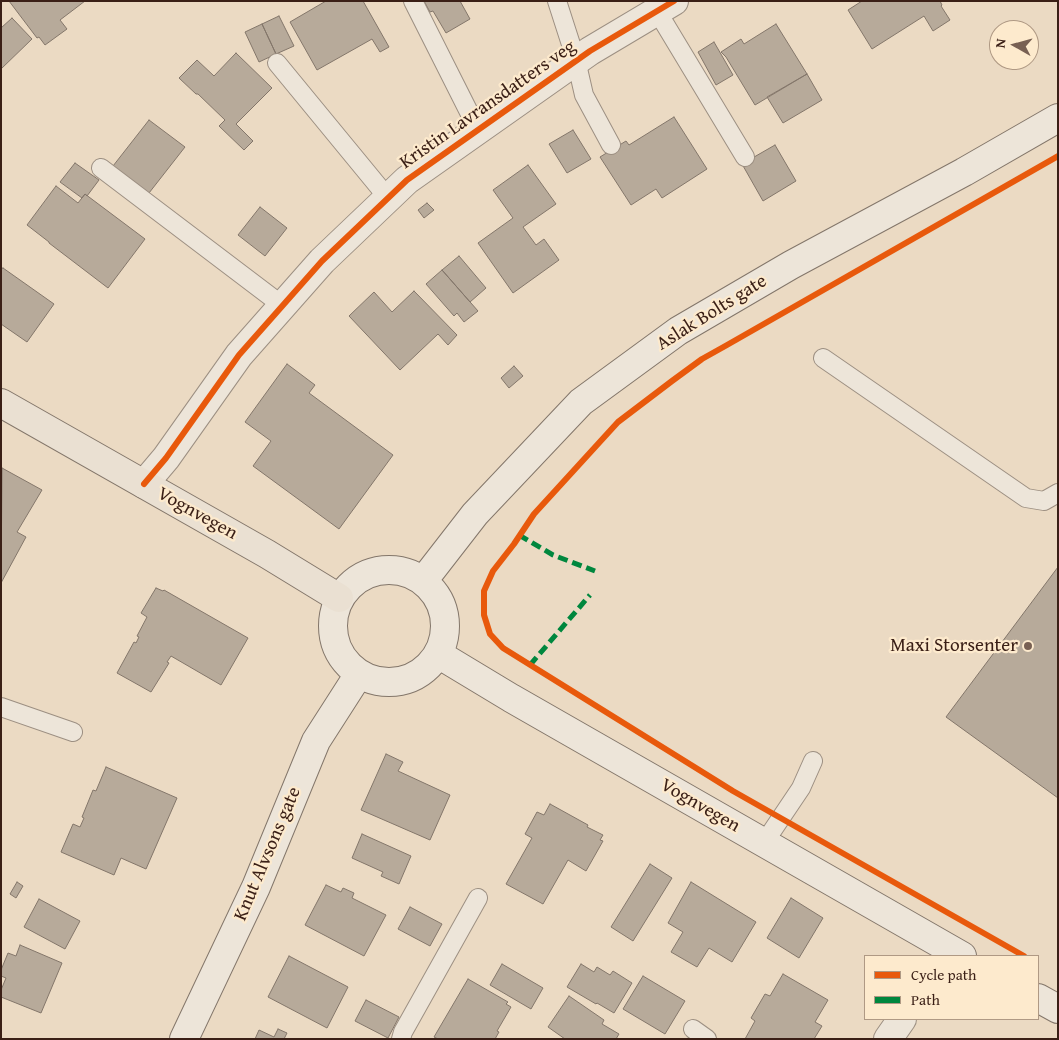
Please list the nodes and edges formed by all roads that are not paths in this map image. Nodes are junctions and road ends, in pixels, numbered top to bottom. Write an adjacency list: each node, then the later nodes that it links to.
1 (413, 1): 7 (lane)
2 (557, 1): 4 (lane)
3 (666, 6): 4 (main road, Kristin Lavransdatters veg); 9 (lane)
4 (576, 60): 7 (main road, Kristin Lavransdatters veg); 8 (lane)
5 (277, 63): 11 (lane)
6 (1058, 118): 17 (main road, Aslak Bolts gate)
7 (478, 130): 11 (main road, Kristin Lavransdatters veg)
8 (611, 145)
9 (745, 157)
10 (101, 168): 12 (lane)
11 (388, 198): 12 (main road, Kristin Lavransdatters veg)
12 (283, 306): 15 (main road, Kristin Lavransdatters veg)
13 (824, 358): 16 (lane)
14 (1, 403): 15 (main road, Vognvegen)
15 (144, 484): 18 (main road, Vognvegen)
16 (1058, 493)
17 (424, 580): 18 (main road); 19 (main road)
18 (340, 598): 20 (main road)
19 (438, 654): 20 (main road); 24 (main road, Vognvegen)
20 (359, 674): 30 (main road, Knut Alvsons gate)
21 (1, 707): 22 (lane)
22 (73, 732)
23 (814, 761): 24 (lane)
24 (764, 843): 26 (main road, Vognvegen)
25 (478, 898): 31 (lane)
26 (953, 954)
27 (1039, 999): 28 (main road)
28 (1058, 1009)
29 (901, 1020): 32 (main road)
30 (184, 1039)
31 (401, 1039)
32 (888, 1039)

